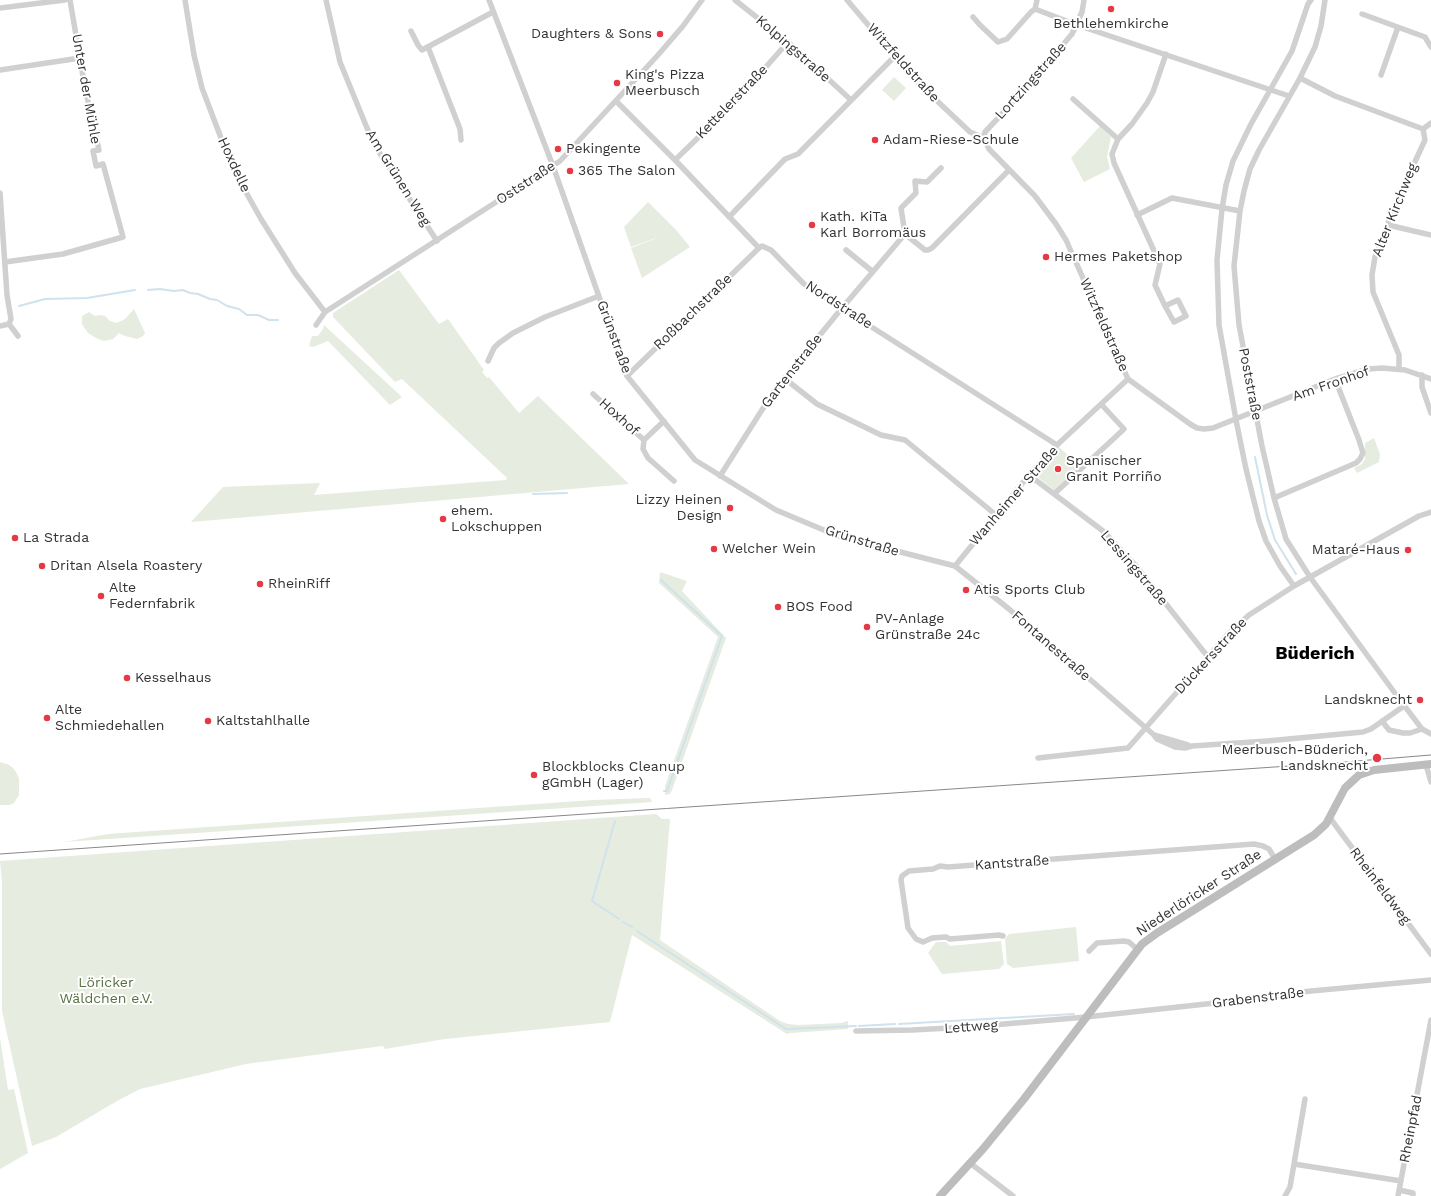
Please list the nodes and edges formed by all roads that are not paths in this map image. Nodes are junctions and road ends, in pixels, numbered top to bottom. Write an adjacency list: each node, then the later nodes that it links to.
1 (65, 0): 13 (street)
2 (70, 0): 26 (street, Unter der Mühle)
3 (185, 0): 60 (street, Hoxdelle)
4 (326, 0): 52 (street, Am Grünen Weg)
5 (489, 0): 15 (street, Grünstraße)
6 (702, 0): 34 (street, Oststraße)
7 (735, 0): 21 (street, Kolpingstraße)
8 (847, 0): 25 (street, Witzfeldstraße)
9 (1037, 0): 14 (street)
10 (1084, 0): 18 (street, Lortzingstraße)
11 (1311, 0): 30 (street, Poststraße)
12 (1325, 0): 29 (street, Poststraße)
13 (0, 8)
14 (1035, 9): 17 (street); 18 (street)
15 (493, 12): 22 (street); 41 (street, Grünstraße)
16 (1362, 14): 19 (street)
17 (973, 17)
18 (1077, 25): 24 (street); 37 (street, Lortzingstraße)
19 (1398, 27): 23 (street); 28 (street)
20 (411, 31): 22 (street)
21 (788, 42): 33 (street, Kolpingstraße); 40 (street, Kettelerstraße)
22 (428, 47): 39 (street)
23 (1431, 47)
24 (1166, 54): 30 (street); 38 (street)
25 (895, 56): 33 (street); 37 (street, Witzfeldstraße)
26 (80, 58): 27 (street); 55 (street, Unter der Mühle)
27 (0, 70)
28 (1381, 75)
29 (1300, 78): 31 (street, Poststraße); 36 (street)
30 (1270, 89): 31 (street); 45 (street, Poststraße)
31 (1289, 96): 46 (street, Poststraße)
32 (1073, 99): 38 (street)
33 (851, 100): 48 (street)
34 (616, 101): 40 (street, Nordstraße); 41 (street, Oststraße)
35 (1431, 123): 36 (street)
36 (1423, 129): 49 (street, Alter Kirchweg)
37 (984, 138): 43 (street, Witzfeldstraße)
38 (1118, 139): 47 (street)
39 (461, 140)
40 (675, 160): 48 (street, Nordstraße)
41 (553, 166): 52 (street, Oststraße); 57 (street, Grünstraße)
42 (941, 168): 50 (street)
43 (1009, 170): 50 (street); 71 (street, Witzfeldstraße)
44 (0, 193): 55 (street)
45 (1222, 209): 46 (street); 47 (street); 77 (street, Poststraße)
46 (1240, 211): 75 (street, Poststraße)
47 (1137, 215): 58 (street)
48 (729, 217): 53 (street, Nordstraße)
49 (1388, 225): 51 (street); 66 (street, Alter Kirchweg)
50 (905, 234): 56 (street, Gartenstraße)
51 (1431, 235)
52 (437, 241): 60 (street, Oststraße)
53 (759, 248): 59 (street, Nordstraße); 68 (street, Roßbachstraße)
54 (846, 250): 56 (street)
55 (5, 262): 61 (street)
56 (872, 271): 59 (street, Gartenstraße)
57 (599, 296): 65 (street); 68 (street, Grünstraße)
58 (1165, 306)
59 (842, 308): 69 (street, Gartenstraße); 80 (street, Nordstraße)
60 (325, 312): 62 (street, Oststraße)
61 (8, 324): 63 (street); 64 (street)
62 (316, 325)
63 (0, 326)
64 (18, 336)
65 (488, 361)
66 (1399, 370): 67 (street, Am Fronhof); 72 (street, Am Fronhof)
67 (1422, 375): 70 (street, Am Fronhof); 76 (street)
68 (627, 376): 78 (street, Grünstraße)
69 (784, 378): 82 (street, Gartenstraße); 87 (street)
70 (1431, 378)
71 (1128, 379): 74 (street, Wanheimer Straße); 77 (street, Witzfeldstraße)
72 (1335, 379): 75 (street, Am Fronhof); 85 (street)
73 (593, 394): 79 (street, Hoxhof)
74 (1102, 404): 80 (street, Wanheimer Straße); 84 (street)
75 (1255, 412): 77 (street, Witzfeldstraße); 85 (street, Poststraße)
76 (1431, 413)
77 (1236, 420): 90 (street, Poststraße)
78 (664, 421): 79 (street, Hoxhof); 82 (street, Grünstraße)
79 (644, 440): 83 (street, Hoxhof)
80 (1057, 445): 81 (street, Wanheimer Straße)
81 (1029, 475): 84 (street, Lessingstraße); 87 (street, Wanheimer Straße)
82 (720, 476): 88 (street, Grünstraße)
83 (674, 481)
84 (1054, 494): 91 (street, Lessingstraße)
85 (1274, 498): 89 (street, Poststraße)
86 (1431, 512): 89 (street, Dückersstraße)
87 (996, 515): 88 (street, Wanheimer Straße)
88 (955, 566): 94 (street, Fontanestraße)
89 (1310, 577): 90 (street, Dückersstraße); 92 (street, Poststraße)
90 (1294, 586): 91 (street, Dückersstraße)
91 (1208, 657): 94 (street, Dückersstraße)
92 (1404, 706): 93 (street, Fontanestraße); 95 (street, Poststraße)
93 (1382, 721): 94 (street, Fontanestraße); 95 (street)
94 (1145, 728): 97 (street, Dückersstraße)
95 (1422, 729): 96 (street, Poststraße)
96 (1431, 734)
97 (1038, 758)
98 (1428, 764): 99 (street); 100 (main road, Niederlöricker Straße)
99 (1431, 782)
100 (1330, 818): 101 (main road, Niederlöricker Straße); 105 (street, Rheinfeldweg)
101 (1275, 859): 102 (street, Kantstraße); 103 (main road, Niederlöricker Straße)
102 (1003, 936)
103 (1137, 950): 104 (street); 107 (main road, Niederlöricker Straße)
104 (1089, 951)
105 (1431, 954)
106 (1431, 980): 107 (street, Grabenstraße)
107 (1086, 1017): 109 (street, Lettweg); 111 (main road, Niederlöricker Straße)
108 (1431, 1020): 113 (street, Rheinpfad)
109 (856, 1031)
110 (1305, 1099): 112 (street)
111 (970, 1163): 115 (main road, Niederlöricker Straße); 116 (street)
112 (1294, 1164): 113 (street); 117 (street)
113 (1401, 1181): 114 (street, Rheinpfad)
114 (1398, 1193): 118 (street, Rheinpfad)
115 (940, 1196)
116 (1013, 1196)
117 (1285, 1196)
118 (1413, 1196)

